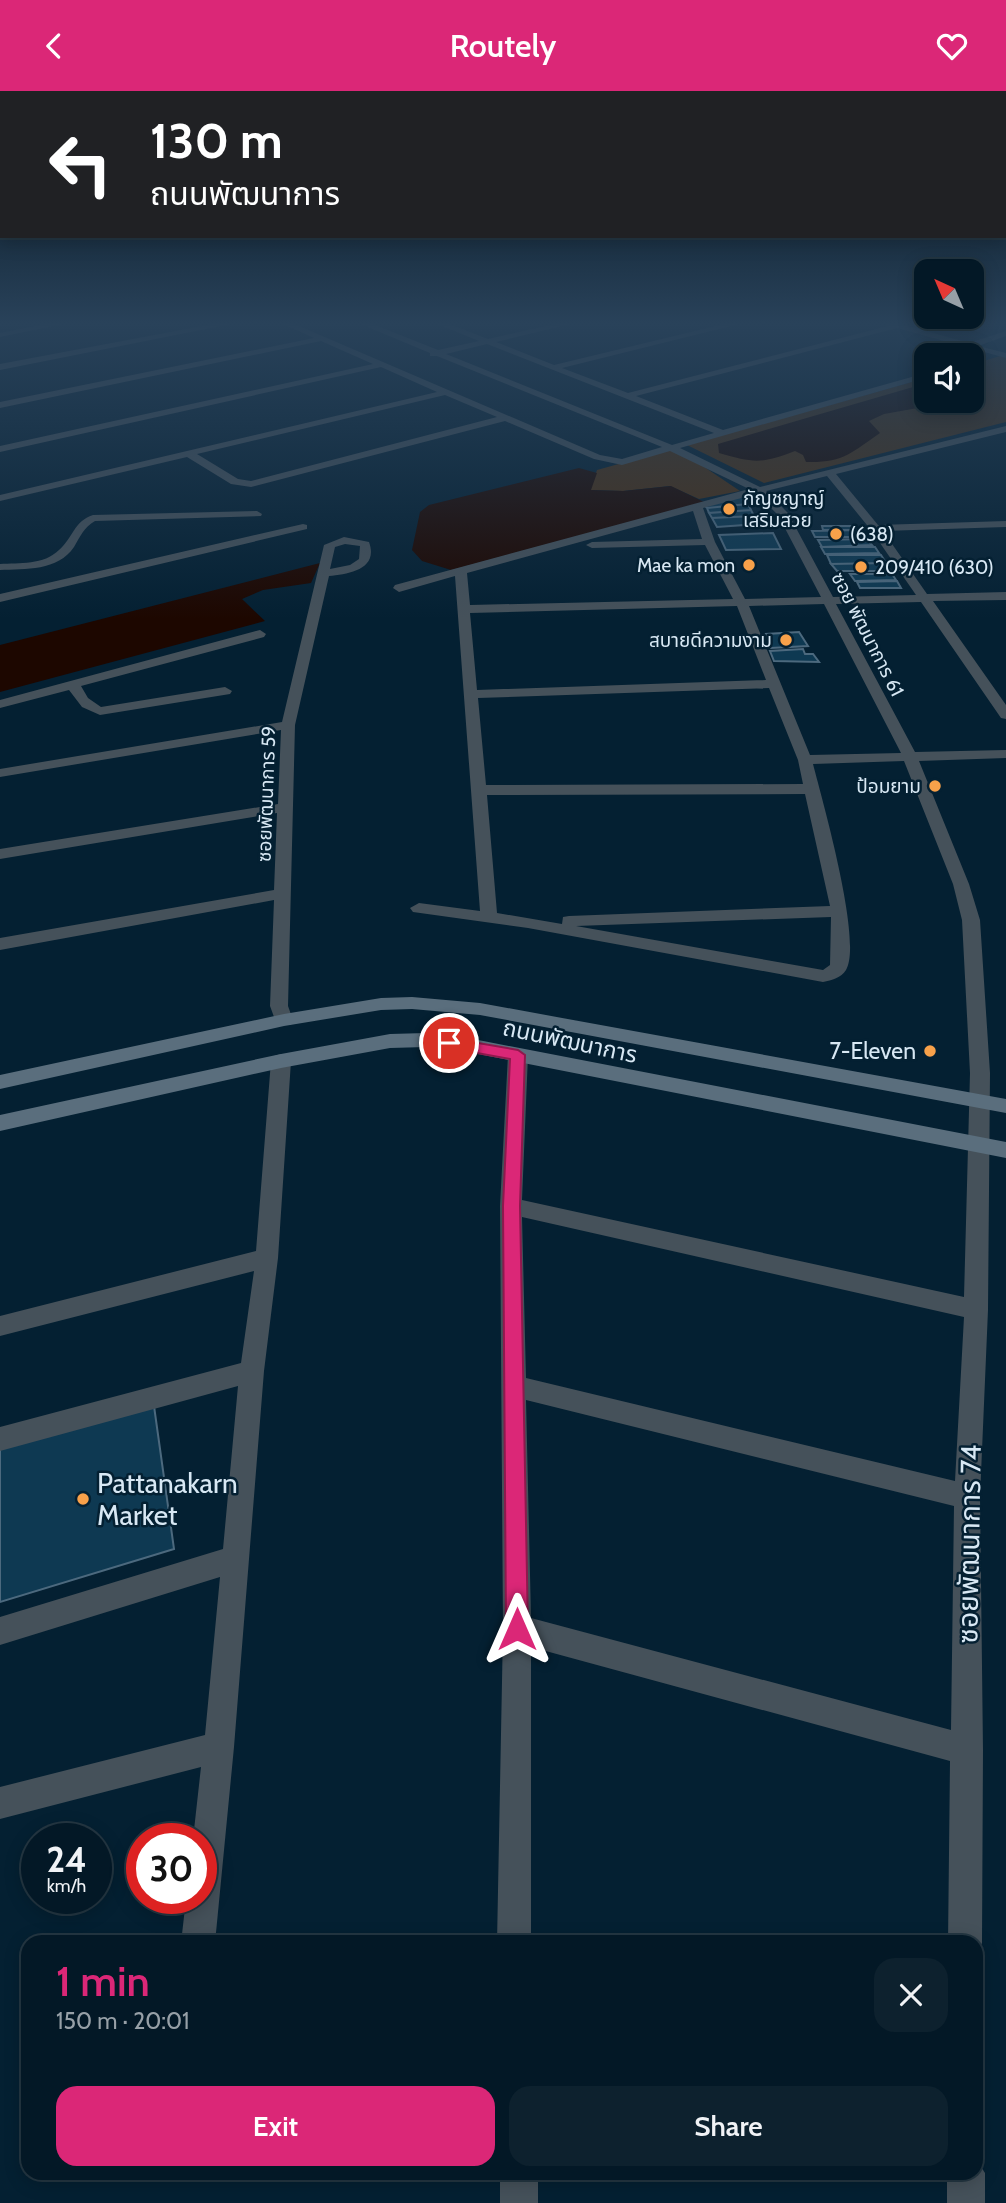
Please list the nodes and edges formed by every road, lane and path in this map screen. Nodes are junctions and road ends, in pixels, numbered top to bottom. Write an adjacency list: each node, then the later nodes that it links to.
1 (125, 422): 11 (street)
2 (324, 422): 12 (street)
3 (492, 422): 12 (street)
4 (515, 422): 10 (street)
5 (604, 422): 10 (street, ซอย พัฒนาการ 61)
6 (694, 422): 9 (street)
7 (767, 422): 9 (street)
8 (1006, 429): 13 (street)
9 (725, 434): 10 (street)
10 (673, 448): 14 (street, ซอย พัฒนาการ 61)
11 (0, 449)
12 (188, 453): 15 (street)
13 (830, 473): 14 (street); 20 (street)
14 (759, 490): 16 (street); 30 (street, ซอย พัฒนาการ 61)
15 (0, 498)
16 (697, 506): 21 (street); 22 (street)
17 (257, 514): 23 (street)
18 (1006, 524): 20 (street)
19 (303, 527): 28 (street)
20 (875, 528): 29 (street)
21 (709, 542): 22 (street); 31 (street)
22 (561, 546): 24 (street)
23 (0, 567)
24 (461, 572): 26 (street); 32 (street)
25 (324, 573): 41 (street, ซอยพัฒนาการ 59)
26 (399, 588)
27 (1006, 596): 29 (street)
28 (0, 598)
29 (923, 599): 30 (street); 37 (street)
30 (829, 600): 31 (street); 43 (street, ซอย พัฒนาการ 61)
31 (741, 602): 32 (street); 35 (street)
32 (464, 609): 38 (street)
33 (260, 634): 34 (street)
34 (73, 684): 36 (street); 39 (street)
35 (772, 684): 38 (street); 44 (street)
36 (225, 691)
37 (999, 693): 40 (street)
38 (471, 694): 47 (street)
39 (0, 704)
40 (1006, 715)
41 (288, 725): 45 (street); 48 (street, ซอยพัฒนาการ 59)
42 (1006, 754): 43 (street)
43 (909, 755): 44 (street); 60 (street, ซอย พัฒนาการ 61)
44 (805, 760): 46 (street)
45 (0, 773)
46 (813, 789): 47 (street); 52 (street)
47 (481, 790): 53 (street)
48 (286, 807): 49 (street); 50 (street, ซอยพัฒนาการ 59)
49 (0, 854)
50 (284, 893): 55 (street); 56 (street, ซอยพัฒนาการ 59)
51 (419, 908): 53 (street)
52 (840, 911): 54 (street); 54 (street)
53 (489, 917): 54 (street)
54 (528, 923)
55 (0, 944)
56 (284, 1020): 59 (main road, ถนนพัฒนาการ); 60 (main road, ถนนพัฒนาการ)
57 (518, 1055): 58 (main road, ถนนพัฒนาการ); 63 (main road, ถนนพัฒนาการ); 65 (street)
58 (281, 1061): 62 (main road, ถนนพัฒนาการ); 66 (street)
59 (0, 1082)
60 (979, 1102): 61 (main road, ถนนพัฒนาการ); 63 (street, ซอย พัฒนาการ 61)
61 (1006, 1106)
62 (0, 1122)
63 (978, 1145): 64 (main road, ถนนพัฒนาการ); 67 (street, ซอยพัฒนาการ 74)
64 (1006, 1150)
65 (511, 1206): 67 (street); 70 (street)
66 (267, 1258): 68 (street); 69 (street)
67 (976, 1310): 72 (street, ซอยพัฒนาการ 74)
68 (0, 1326)
69 (252, 1371): 71 (street); 73 (street)
70 (514, 1387): 72 (street); 74 (street)
71 (0, 1439)
72 (967, 1497): 77 (street, ซอยพัฒนาการ 74)
73 (234, 1559): 75 (street); 76 (street)
74 (517, 1629): 77 (street); 80 (street)
75 (0, 1631)
76 (219, 1748): 78 (street); 79 (street)
77 (968, 1750): 81 (street, ซอยพัฒนาการ 74)
78 (0, 1804)
79 (199, 1935)
80 (514, 1935)
81 (965, 1935)
82 (519, 2180): 84 (street)
83 (966, 2180): 85 (street)
84 (519, 2203)
85 (966, 2203)

